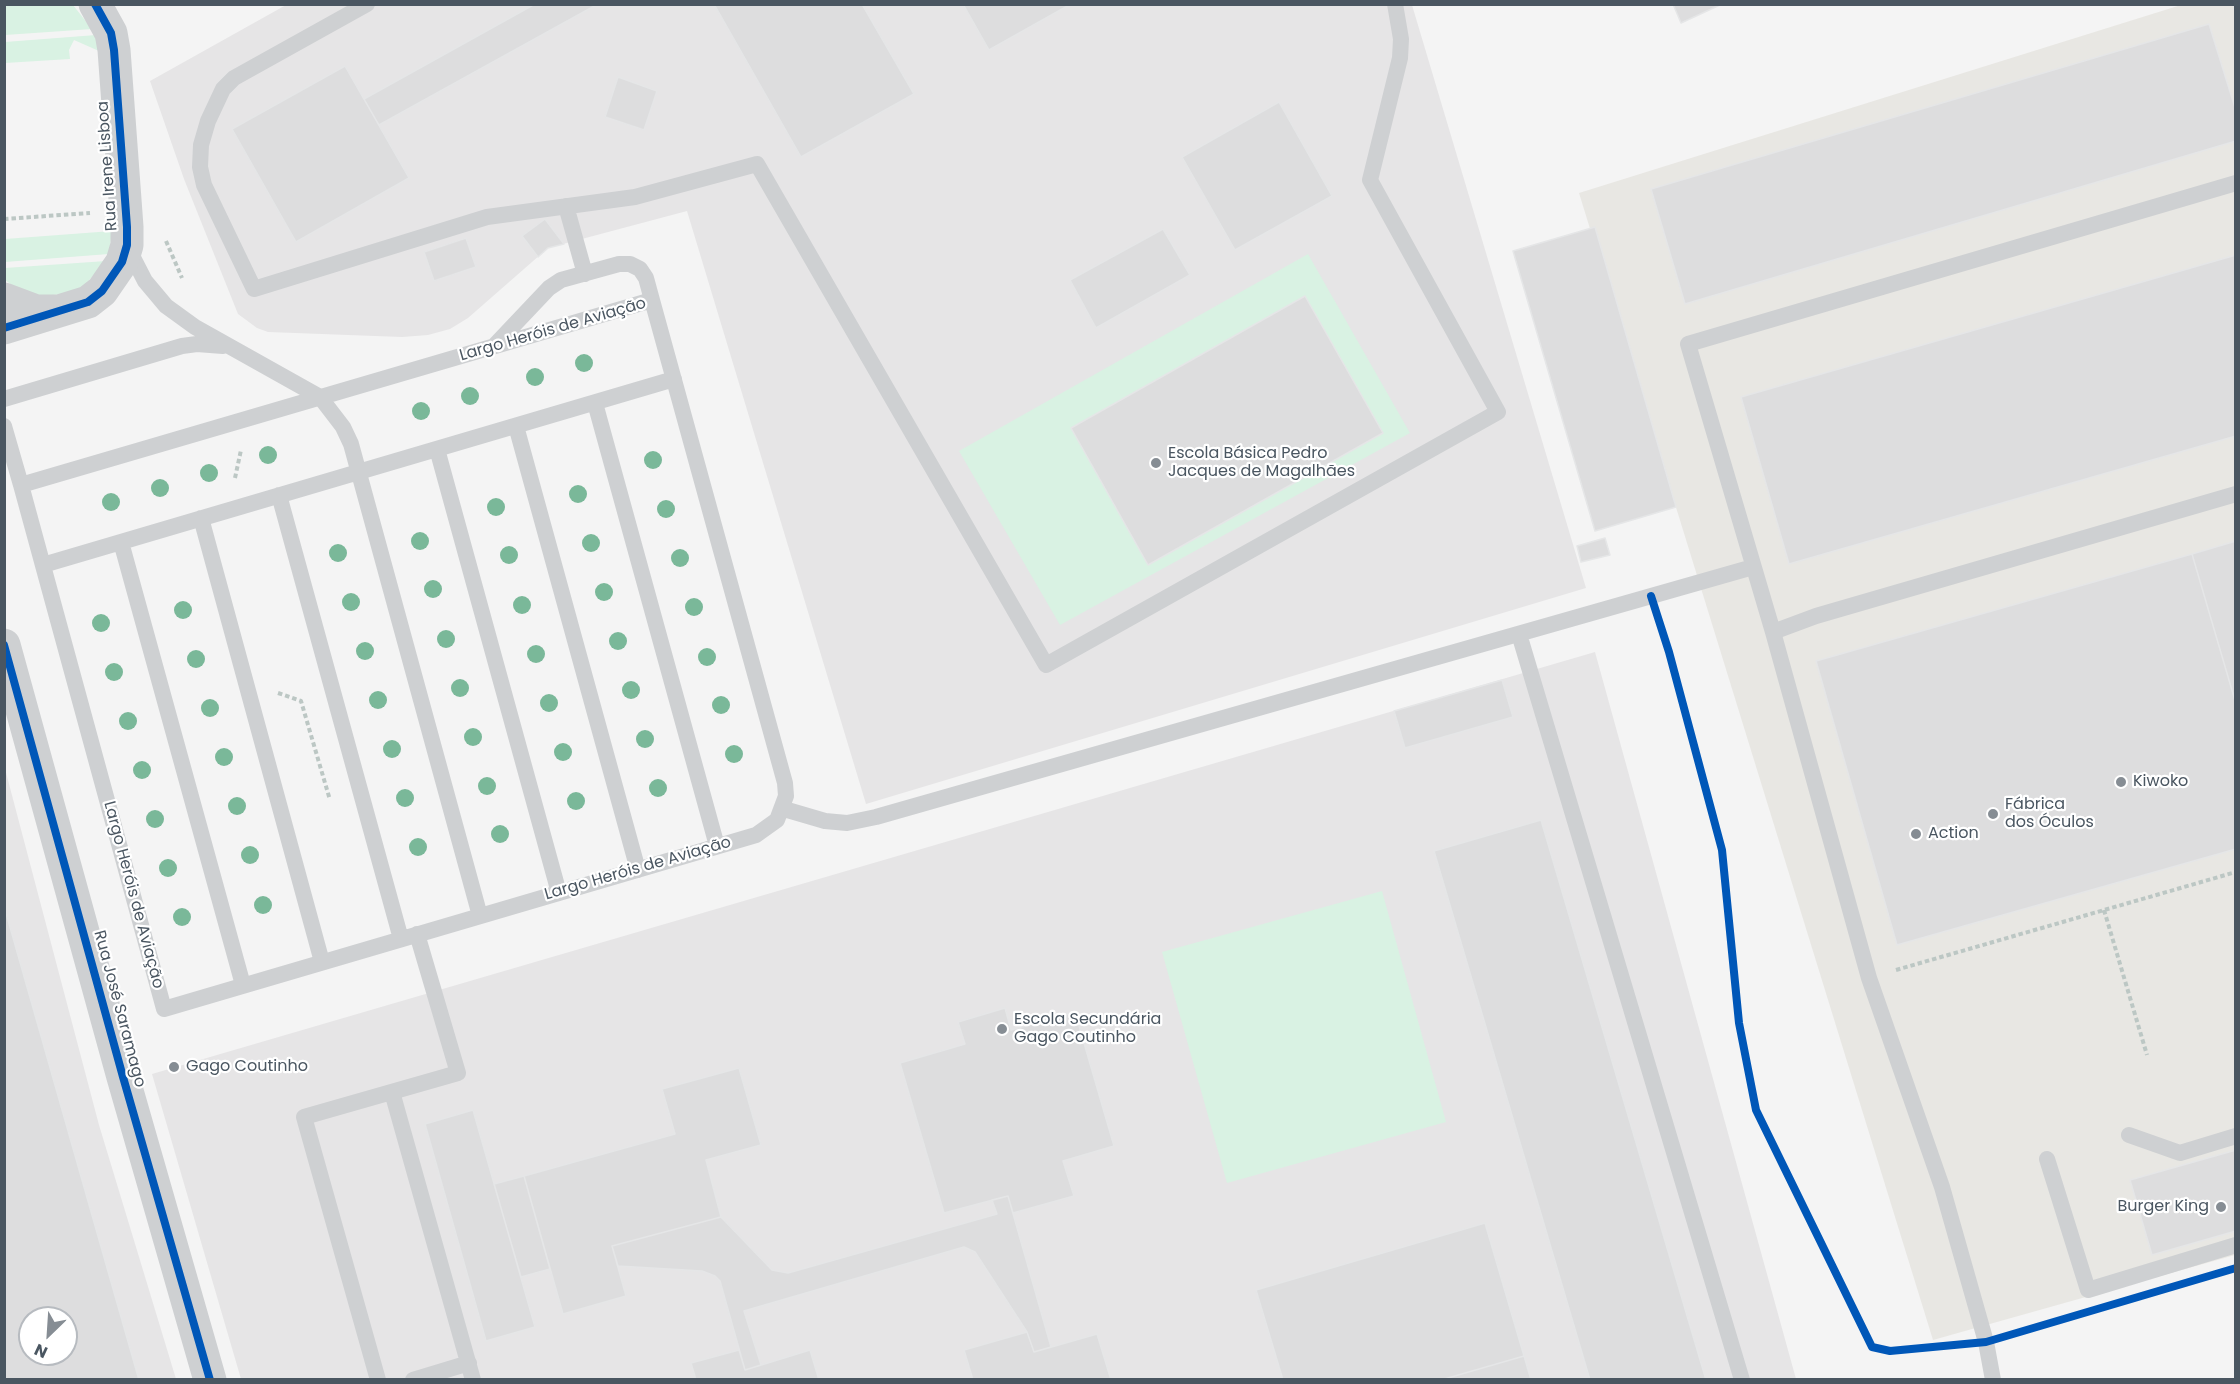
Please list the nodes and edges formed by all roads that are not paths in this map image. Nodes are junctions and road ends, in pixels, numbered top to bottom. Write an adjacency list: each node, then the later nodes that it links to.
1 (94, 4): 4 (street, Rua Irene Lisboa)
2 (367, 4): 6 (lane)
3 (1395, 4): 6 (lane)
4 (113, 19): 7 (street, Rua Irene Lisboa)
5 (2235, 183): 29 (lane)
6 (566, 206): 8 (lane)
7 (127, 245): 11 (street, Rua Irene Lisboa); 14 (lane)
8 (585, 274): 10 (lane); 13 (lane)
9 (4, 299): 11 (street)
10 (652, 300): 13 (lane, Largo Heróis de Aviação); 15 (lane, Largo Heróis de Aviação)
11 (72, 308): 12 (street, Rua Irene Lisboa)
12 (4, 328)
13 (494, 346): 16 (lane, Largo Heróis de Aviação)
14 (241, 353): 16 (lane); 17 (lane)
15 (674, 379): 18 (lane); 33 (lane, Largo Heróis de Aviação)
16 (320, 398): 22 (lane); 23 (lane, Largo Heróis de Aviação)
17 (4, 399)
18 (595, 403): 20 (lane); 34 (lane)
19 (4, 426): 23 (lane, Largo Heróis de Aviação)
20 (516, 426): 21 (lane); 35 (lane)
21 (437, 449): 22 (lane); 36 (lane)
22 (358, 472): 25 (lane); 37 (lane)
23 (21, 485): 28 (lane, Largo Heróis de Aviação)
24 (2235, 494): 30 (lane)
25 (279, 495): 26 (lane); 39 (lane)
26 (201, 518): 27 (lane); 40 (lane)
27 (122, 542): 28 (lane); 41 (lane)
28 (43, 565): 41 (lane, Largo Heróis de Aviação)
29 (1753, 567): 30 (lane); 31 (lane)
30 (1773, 632): 52 (lane)
31 (1520, 634): 33 (lane); 51 (lane)
32 (4, 645): 48 (street, Rua José Saramago)
33 (784, 809): 34 (lane, Largo Heróis de Aviação)
34 (717, 846): 35 (lane, Largo Heróis de Aviação)
35 (638, 870): 36 (lane, Largo Heróis de Aviação)
36 (559, 893): 37 (lane, Largo Heróis de Aviação)
37 (480, 916): 38 (lane, Largo Heróis de Aviação)
38 (417, 934): 39 (lane, Largo Heróis de Aviação); 42 (lane)
39 (401, 939): 40 (lane, Largo Heróis de Aviação)
40 (322, 962): 41 (lane, Largo Heróis de Aviação)
41 (243, 985)
42 (392, 1092): 47 (lane); 49 (lane)
43 (2129, 1135): 44 (lane)
44 (2235, 1136)
45 (2047, 1159): 46 (lane)
46 (2235, 1245)
47 (471, 1371): 50 (lane)
48 (210, 1380)
49 (378, 1380)
50 (413, 1380)
51 (1742, 1380)
52 (1993, 1380)

